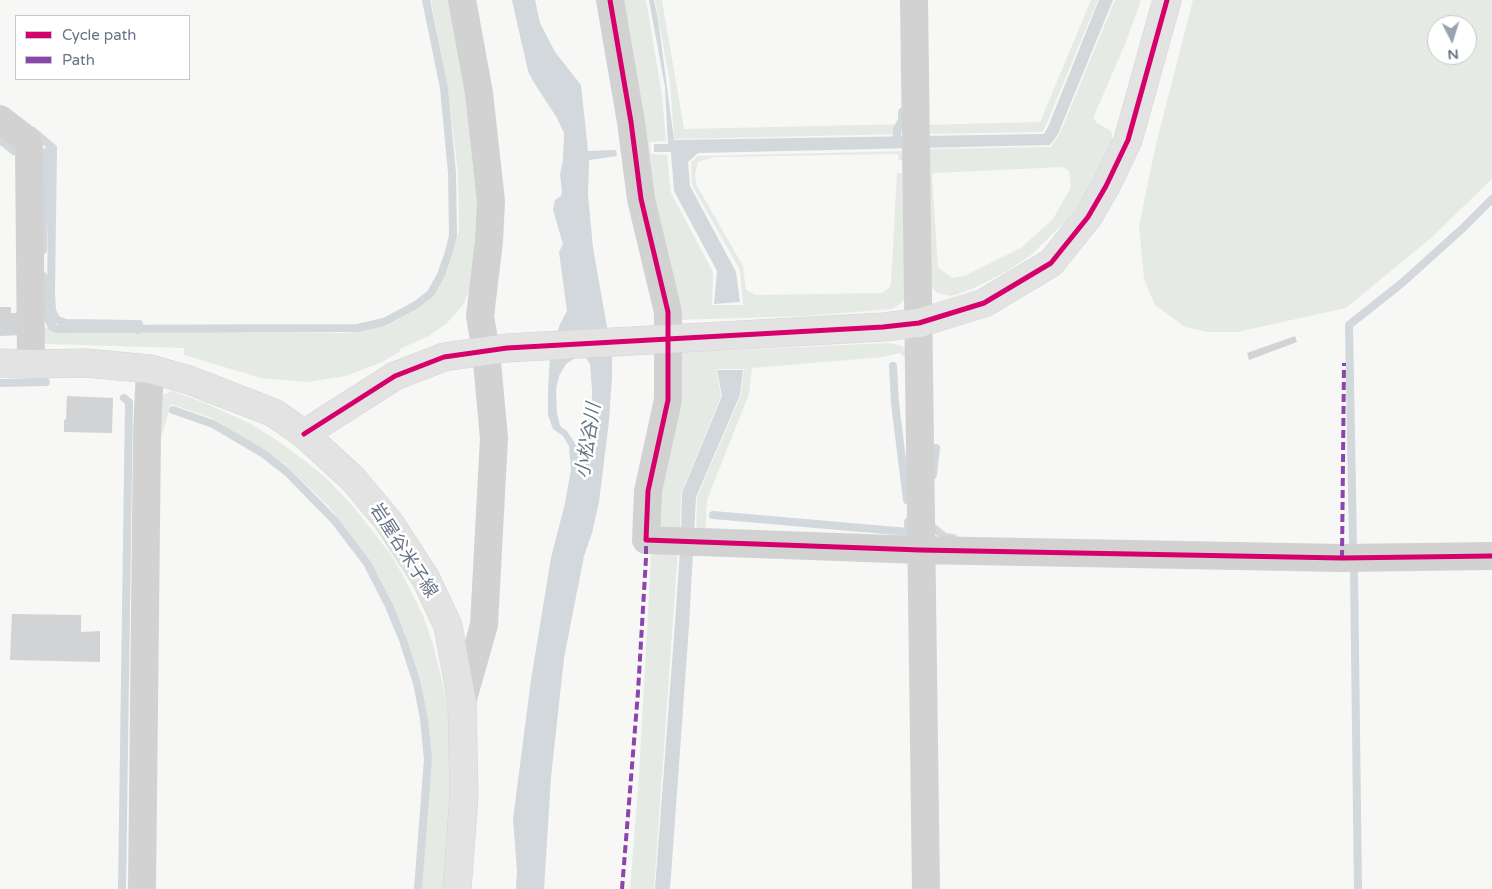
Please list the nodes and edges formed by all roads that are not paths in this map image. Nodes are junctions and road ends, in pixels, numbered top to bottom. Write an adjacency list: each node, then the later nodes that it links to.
1 (462, 0): 8 (street)
2 (610, 0): 7 (street)
3 (914, 0): 6 (street)
4 (1167, 0): 6 (street)
5 (0, 119): 10 (street)
6 (919, 323): 7 (street); 13 (street)
7 (658, 340): 8 (street); 13 (street)
8 (497, 350): 12 (street); 15 (street)
9 (0, 363): 10 (street, 岩屋谷米子線)
10 (31, 364): 11 (street, 岩屋谷米子線)
11 (150, 369): 12 (street, 岩屋谷米子線); 16 (street)
12 (304, 434): 15 (street, 岩屋谷米子線)
13 (920, 550): 14 (street); 18 (street)
14 (1492, 556)
15 (462, 702): 17 (street, 岩屋谷米子線)
16 (142, 889)
17 (457, 889)
18 (926, 889)

